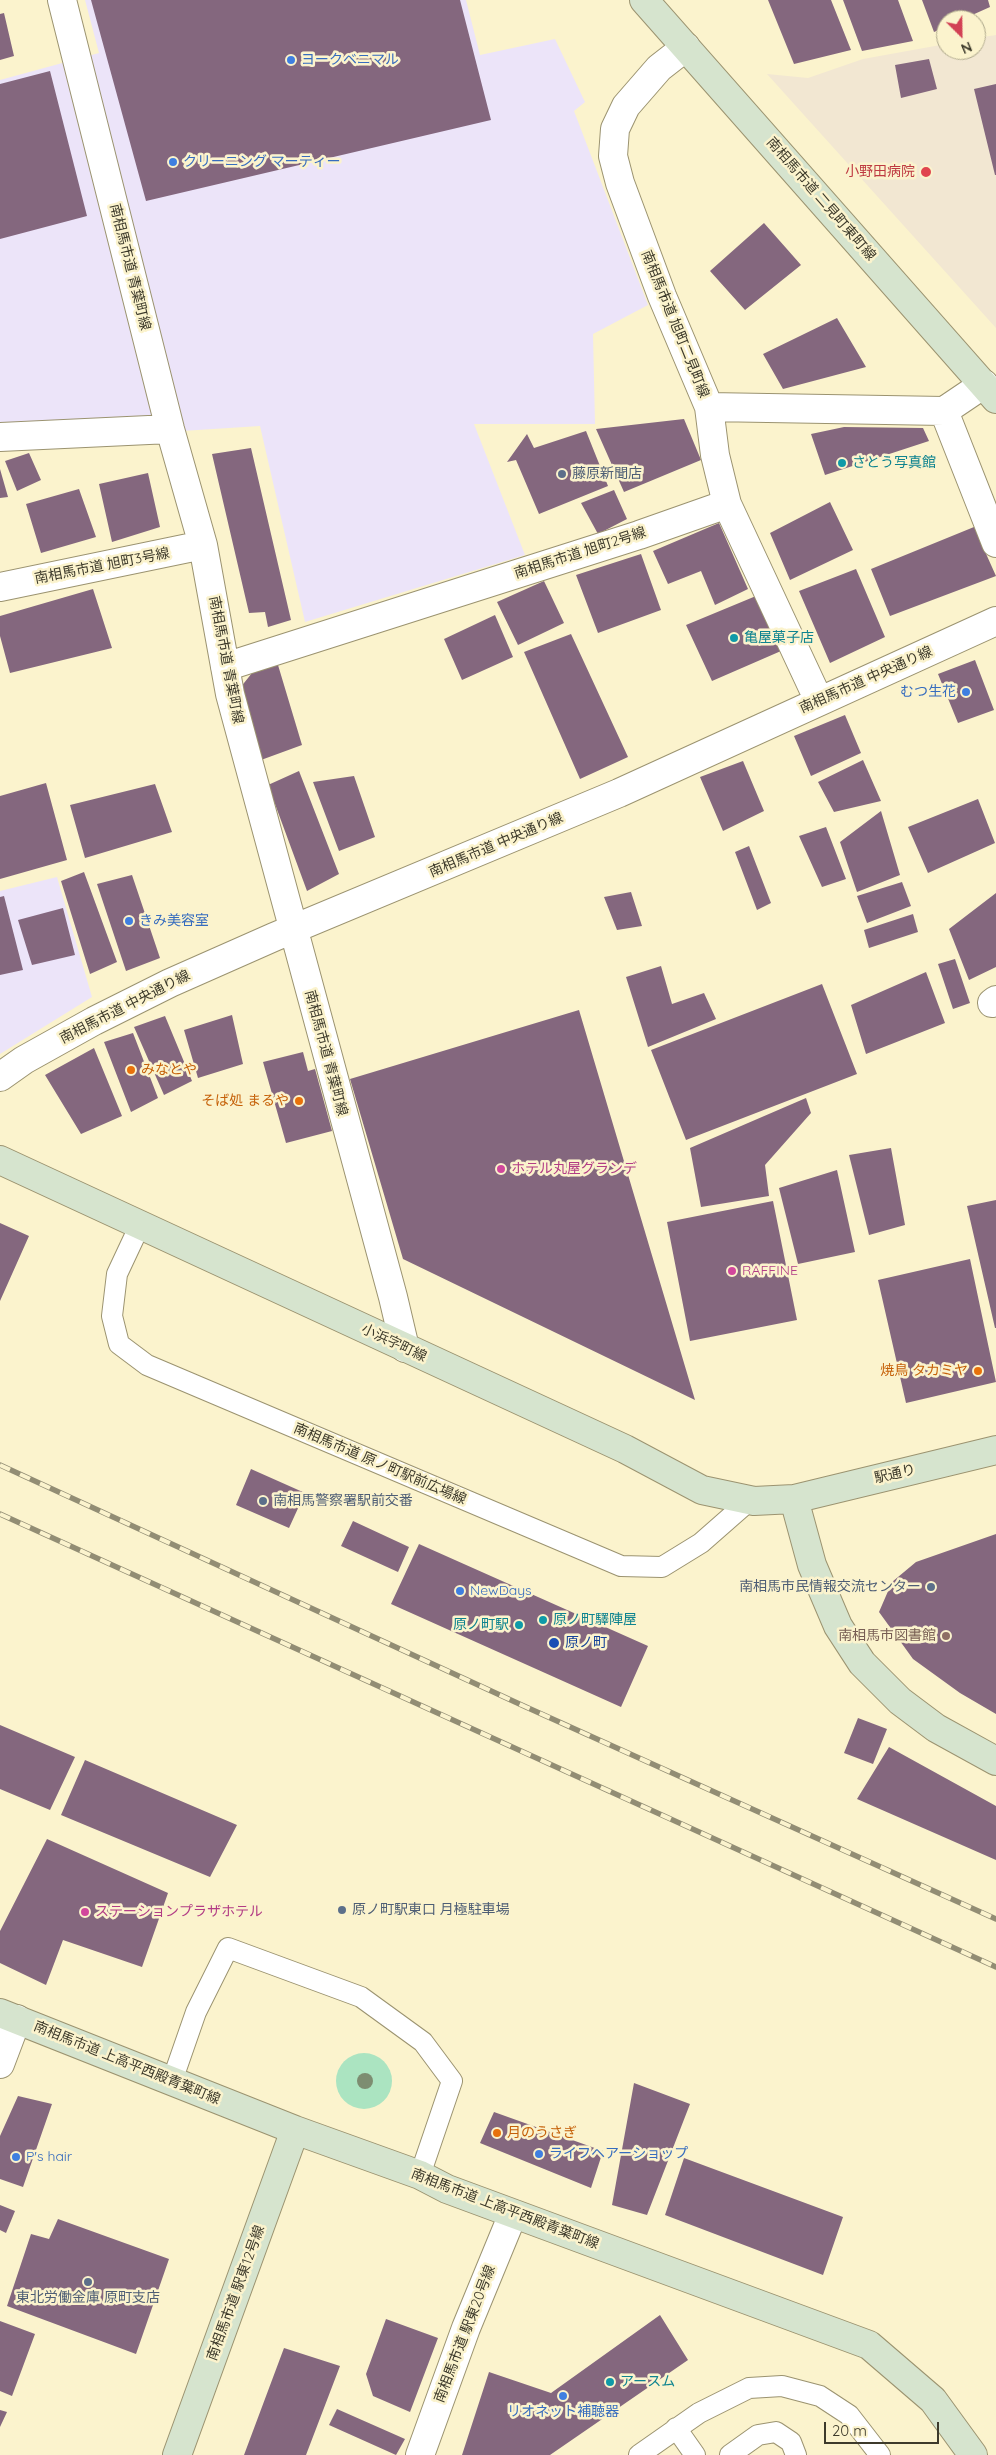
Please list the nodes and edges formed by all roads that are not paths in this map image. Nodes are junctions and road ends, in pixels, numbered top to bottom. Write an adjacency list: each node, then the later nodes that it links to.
1 (62, 0): 7 (street, 南相馬市道 青葉町線)
2 (644, 0): 3 (street, 南相馬市道 二見町東町線)
3 (686, 47): 4 (street, 南相馬市道 二見町東町線); 5 (street, 南相馬市道 旭町二見町線)
4 (990, 391): 6 (street)
5 (709, 407): 6 (street, 南相馬市道 旭町二見町線); 9 (street)
6 (944, 411): 10 (street)
7 (170, 429): 8 (street); 11 (street, 南相馬市道 青葉町線)
8 (0, 438)
9 (727, 504): 14 (street, 南相馬市道 旭町2号線); 15 (street)
10 (996, 543)
11 (203, 545): 12 (street, 南相馬市道 旭町3号線); 14 (street, 南相馬市道 青葉町線)
12 (0, 586)
13 (996, 621): 15 (street, 南相馬市道 中央通り線)
14 (226, 668): 16 (street, 南相馬市道 青葉町線)
15 (819, 701): 16 (street, 南相馬市道 中央通り線)
16 (294, 928): 17 (street, 南相馬市道 中央通り線); 20 (street, 南相馬市道 青葉町線)
17 (0, 1077)
18 (0, 1160): 19 (street, 小浜字町線)
19 (140, 1224): 20 (street, 小浜字町線); 23 (lane, 南相馬市道 原ノ町駅前広場線)
20 (405, 1348): 23 (street, 小浜字町線)
21 (996, 1450): 22 (street, 駅通り)
22 (794, 1499): 23 (street, 小浜字町線); 24 (street)
23 (750, 1500)
24 (996, 1762)
25 (9, 2016): 26 (street); 27 (street, 南相馬市道 上高平西殿青葉町線)
26 (0, 2064)
27 (172, 2081): 28 (street, 南相馬市道 上高平西殿青葉町線); 29 (lane)
28 (295, 2130): 29 (street, 南相馬市道 上高平西殿青葉町線); 32 (street, 南相馬市道 駅東12号線)
29 (420, 2175): 30 (street, 南相馬市道 上高平西殿青葉町線)
30 (513, 2214): 33 (street, 南相馬市道 駅東20号線); 39 (street, 南相馬市道 上高平西殿青葉町線)
31 (676, 2428): 34 (lane); 35 (lane); 38 (lane)
32 (177, 2455)
33 (420, 2455)
34 (639, 2455)
35 (695, 2455)
36 (730, 2455): 37 (lane)
37 (796, 2455)
38 (880, 2455)
39 (973, 2455)

